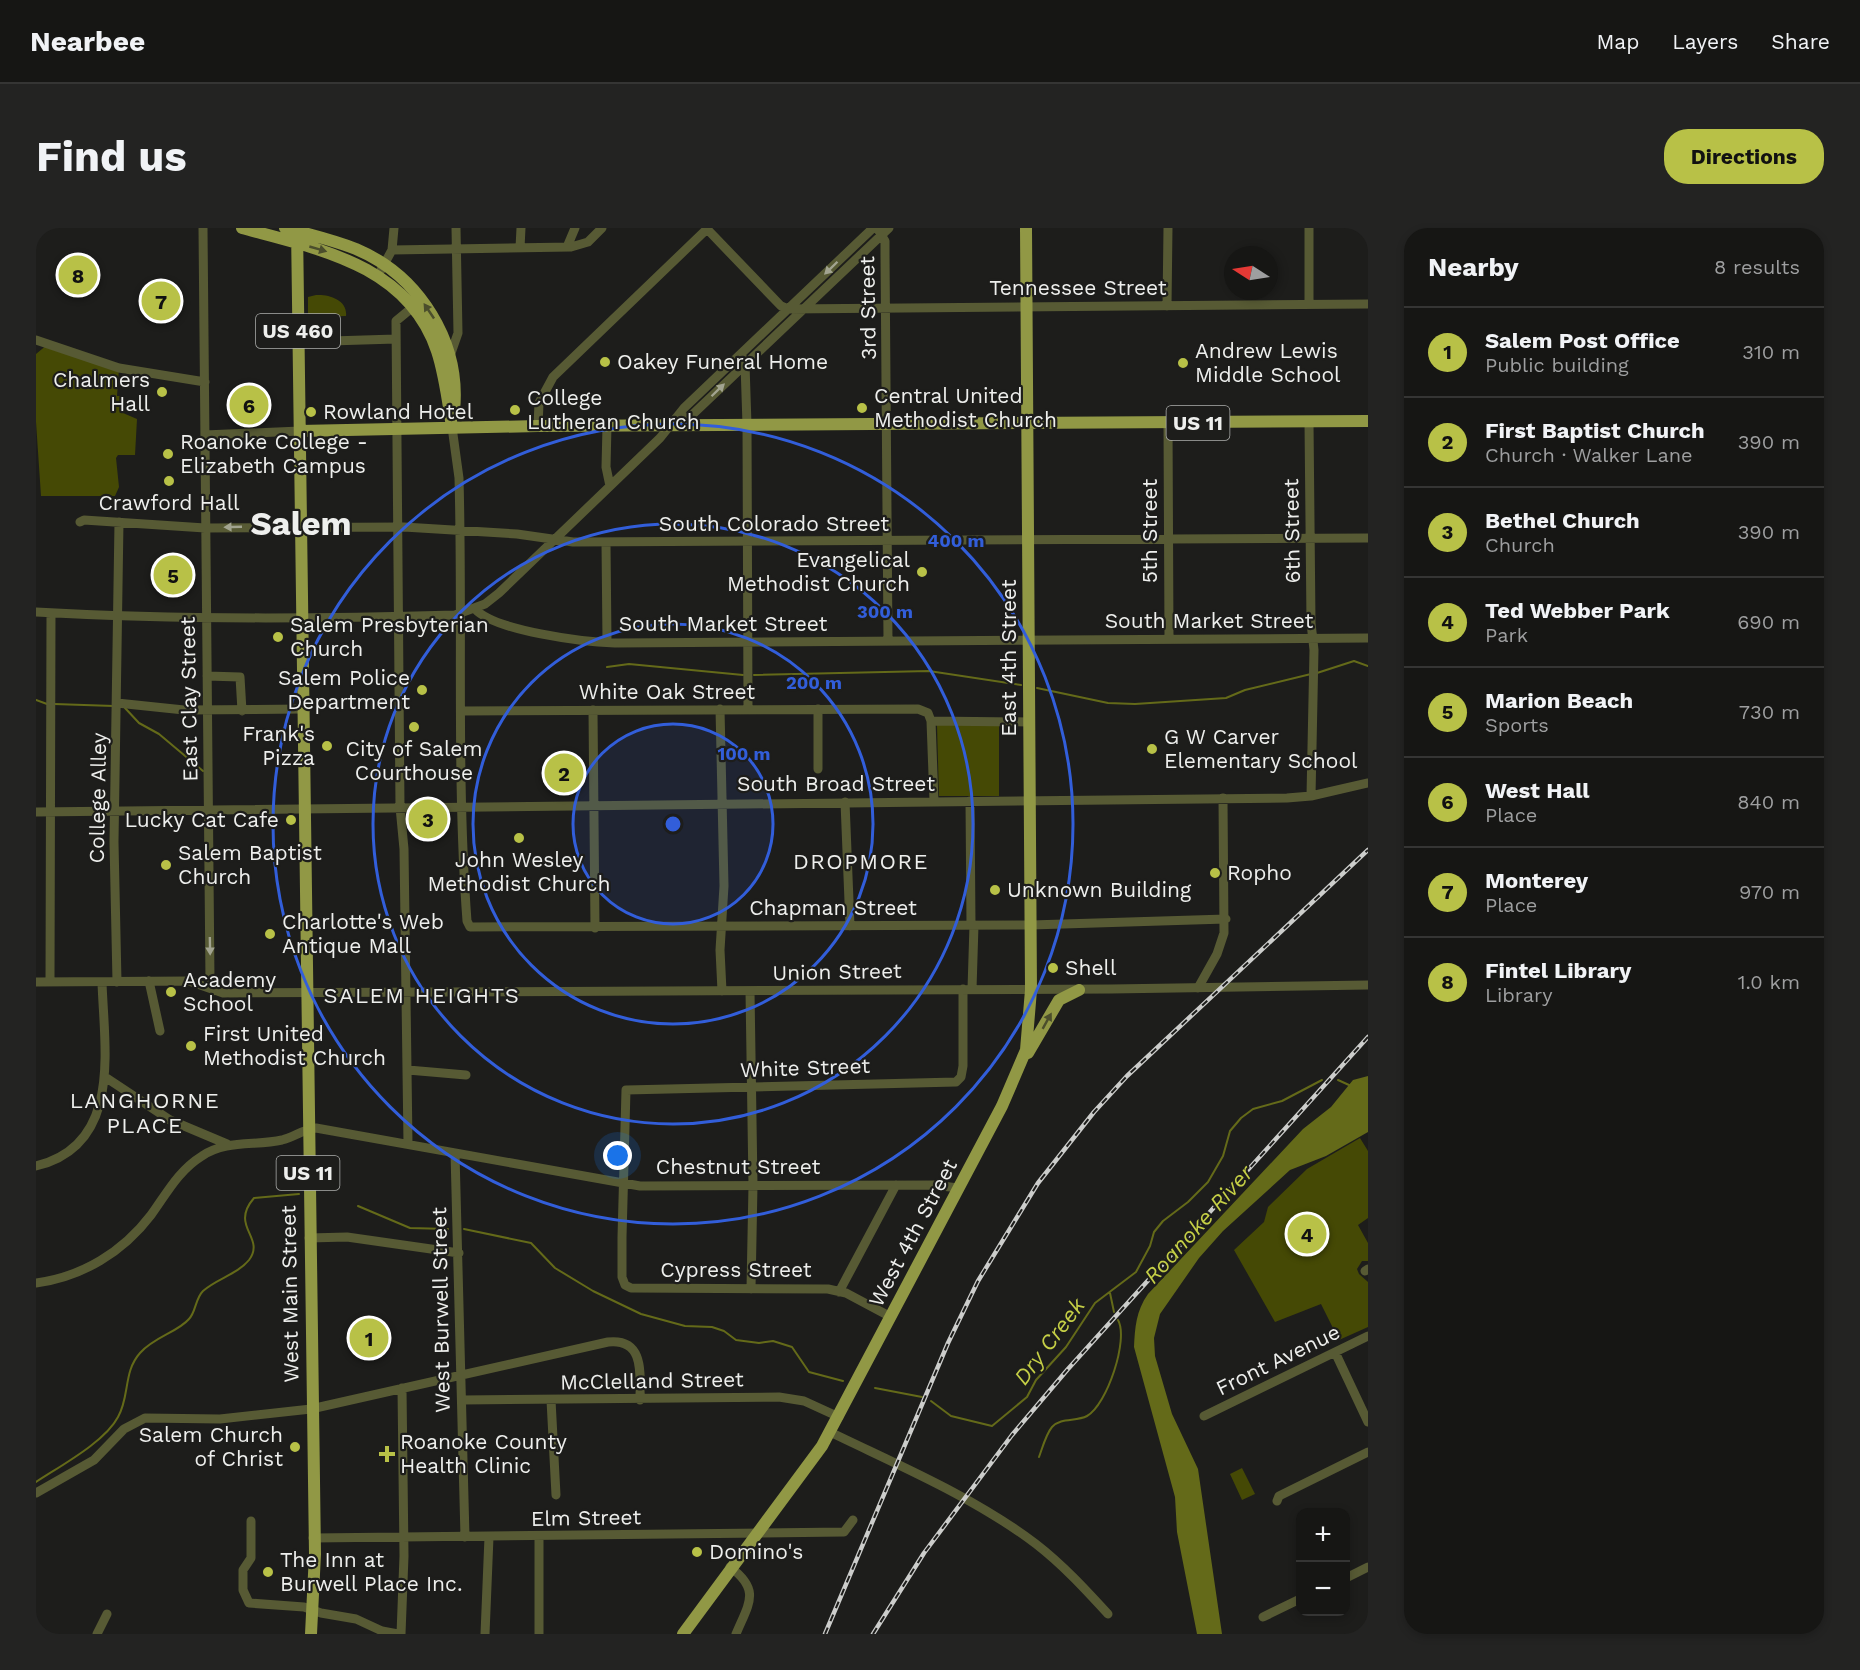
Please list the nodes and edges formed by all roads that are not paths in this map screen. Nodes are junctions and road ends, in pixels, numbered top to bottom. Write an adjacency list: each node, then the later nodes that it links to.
1 (203, 228): 35 (street, East Clay Street)
2 (242, 228): 13 (main road)
3 (394, 228): 17 (street)
4 (456, 228): 16 (street)
5 (521, 228): 15 (street)
6 (575, 228): 14 (street)
7 (602, 228): 14 (street)
8 (1026, 228): 23 (main road, East 4th Street)
9 (1168, 228): 21 (street)
10 (1309, 228): 19 (street)
11 (707, 229): 26 (street); 43 (street)
12 (880, 230): 25 (street, 3rd Street); 26 (street, one-way to 26); 27 (street)
13 (294, 233): 18 (main road); 31 (main road, US 460)
14 (567, 247): 15 (street)
15 (520, 248): 16 (street)
16 (456, 249): 17 (street); 24 (street)
17 (392, 250): 18 (street)
18 (381, 270): 22 (main road); 28 (main road, one-way to 18)
19 (1309, 304): 20 (street, Tennessee Street); 21 (street, Tennessee Street)
20 (1368, 304)
21 (1167, 306): 23 (street, Tennessee Street)
22 (412, 307): 29 (street); 45 (main road)
23 (1026, 307): 25 (street, Tennessee Street); 40 (main road, East 4th Street)
24 (456, 308): 28 (street); 33 (street)
25 (886, 308): 27 (street, Tennessee Street); 39 (street, 3rd Street)
26 (788, 309): 27 (street, Tennessee Street); 32 (street)
27 (804, 309): 34 (street)
28 (443, 335): 33 (main road)
29 (396, 339): 31 (street); 46 (street)
30 (36, 340): 35 (street)
31 (298, 342): 47 (main road, US 460)
32 (741, 354): 34 (street); 41 (street)
33 (450, 356): 45 (main road)
34 (745, 364): 41 (street, one-way to 34); 42 (street)
35 (205, 382): 48 (street, East Clay Street)
36 (1309, 422): 37 (main road, US 11); 38 (main road, US 11); 57 (street, 6th Street)
37 (1368, 422)
38 (1168, 423): 40 (main road, US 11); 59 (street, 5th Street)
39 (887, 424): 40 (main road, US 11); 42 (main road, US 11); 60 (street, 3rd Street)
40 (1027, 424): 61 (main road, East 4th Street)
41 (673, 425): 42 (main road, US 11); 44 (main road, US 11); 49 (street)
42 (747, 425): 62 (street)
43 (538, 426): 44 (main road, US 11); 45 (main road, US 11)
44 (607, 426): 49 (street)
45 (452, 427): 46 (main road, US 11); 55 (street)
46 (397, 428): 47 (main road, US 11); 53 (street)
47 (300, 431): 48 (street); 52 (main road, US 11)
48 (205, 435): 54 (street, East Clay Street)
49 (610, 486): 58 (street)
50 (80, 522): 51 (street, South Colorado Street)
51 (118, 522): 54 (street, South Colorado Street); 68 (street, College Alley)
52 (302, 525): 53 (street, South Colorado Street); 54 (street, South Colorado Street, one-way to 54); 71 (main road, US 11)
53 (398, 526): 55 (street, South Colorado Street); 69 (street)
54 (206, 528): 70 (street, East Clay Street)
55 (461, 530): 58 (street, South Colorado Street); 67 (street)
56 (1368, 538): 57 (street, South Colorado Street)
57 (1310, 539): 59 (street, South Colorado Street); 74 (street, 6th Street)
58 (554, 540): 63 (street, South Colorado Street); 64 (street)
59 (1168, 540): 61 (street, South Colorado Street); 73 (street, 5th Street)
60 (887, 541): 61 (street, South Colorado Street); 62 (street, South Colorado Street); 76 (street, 3rd Street)
61 (1028, 541): 75 (main road, East 4th Street)
62 (746, 542): 63 (street, South Colorado Street); 78 (street)
63 (606, 543): 77 (street)
64 (475, 609): 67 (street); 77 (street, South Market Street)
65 (36, 612): 66 (street)
66 (51, 613): 68 (street); 107 (street)
67 (461, 614): 69 (street); 88 (street)
68 (117, 615): 70 (street); 80 (street, College Alley)
69 (398, 616): 71 (street); 102 (street)
70 (206, 618): 71 (street); 79 (street, East Clay Street)
71 (302, 619): 81 (main road, US 11)
72 (1368, 638): 74 (street, South Market Street)
73 (1169, 639): 74 (street, South Market Street); 75 (street, South Market Street)
74 (1314, 639): 93 (street, 6th Street)
75 (1029, 640): 76 (street, South Market Street); 90 (main road, East 4th Street)
76 (888, 641): 78 (street, South Market Street)
77 (607, 642): 78 (street, South Market Street)
78 (748, 642): 83 (street)
79 (207, 676): 86 (street, East Clay Street); 87 (street)
80 (117, 704): 86 (street); 105 (street, College Alley)
81 (303, 709): 87 (street); 103 (main road, US 11)
82 (720, 709): 83 (street, White Oak Street); 85 (street, White Oak Street); 99 (street)
83 (748, 709): 84 (street, White Oak Street)
84 (818, 709): 89 (street, White Oak Street); 91 (street)
85 (593, 710): 88 (street, White Oak Street); 100 (street)
86 (207, 711): 87 (street); 104 (street, East Clay Street)
87 (242, 711)
88 (460, 711): 101 (street)
89 (931, 721): 90 (street); 96 (street)
90 (1029, 722): 95 (main road, East 4th Street)
91 (818, 769)
92 (1368, 783): 93 (street, South Broad Street)
93 (1311, 796): 94 (street, South Broad Street)
94 (1223, 798): 95 (street, South Broad Street); 108 (street)
95 (1030, 800): 97 (street, South Broad Street); 110 (main road, West 4th Street)
96 (934, 801): 97 (street, South Broad Street); 98 (street, South Broad Street)
97 (970, 801): 109 (street, White Street)
98 (845, 802): 99 (street, South Broad Street); 111 (street)
99 (722, 803): 100 (street, South Broad Street); 112 (street)
100 (594, 804): 101 (street, South Broad Street); 113 (street)
101 (462, 806): 102 (street, South Broad Street); 113 (street, Chapman Street)
102 (400, 807): 103 (street, South Broad Street); 128 (street)
103 (303, 809): 104 (street, South Broad Street); 127 (main road, West Main Street / US 11)
104 (208, 810): 105 (street, South Broad Street); 126 (street, East Clay Street, one-way to 126)
105 (115, 811): 107 (street, South Broad Street); 114 (street, College Alley)
106 (36, 812): 107 (street, South Broad Street)
107 (50, 812): 117 (street)
108 (1226, 919): 110 (street, Chapman Street); 120 (street)
109 (973, 925): 110 (street, Chapman Street); 111 (street, Chapman Street); 121 (street, White Street)
110 (1031, 925): 122 (main road, West 4th Street)
111 (850, 926): 112 (street, Chapman Street)
112 (722, 927): 113 (street, Chapman Street); 124 (street)
113 (595, 928)
114 (117, 981): 115 (street); 118 (street)
115 (149, 981): 126 (street); 129 (street)
116 (36, 982): 117 (street)
117 (50, 982): 118 (street)
118 (102, 982): 133 (street)
119 (1368, 985): 120 (street, Union Street)
120 (1198, 988): 123 (street, Union Street)
121 (968, 989): 122 (street, Union Street); 125 (street, Union Street); 134 (street, White Street)
122 (1032, 990): 123 (street, Union Street); 130 (main road, West 4th Street)
123 (1079, 990): 130 (main road, one-way to 123)
124 (722, 991): 125 (street, Union Street); 128 (street, Union Street)
125 (750, 991): 134 (street)
126 (213, 992): 127 (street, Union Street)
127 (306, 993): 128 (street, Union Street); 135 (main road, West Main Street / US 11)
128 (406, 993): 131 (street)
129 (160, 1031)
130 (1023, 1061): 143 (main road, West 4th Street)
131 (408, 1071): 132 (street); 137 (street)
132 (465, 1075)
133 (105, 1077): 136 (street); 139 (street)
134 (750, 1088): 140 (street, White Street); 141 (street)
135 (308, 1130): 136 (street); 137 (street, Chestnut Street); 144 (main road, West Main Street / US 11)
136 (227, 1144): 146 (street)
137 (408, 1144): 138 (street, Chestnut Street)
138 (455, 1153): 140 (street, Chestnut Street); 145 (street, West Burwell Street)
139 (36, 1167)
140 (623, 1184): 141 (street, Chestnut Street); 147 (street, Cypress Street)
141 (753, 1185): 142 (street, Chestnut Street); 147 (street)
142 (896, 1185): 143 (street, Chestnut Street); 148 (street)
143 (958, 1188): 149 (main road, West 4th Street)
144 (309, 1239): 145 (street); 157 (main road, West Main Street / US 11)
145 (459, 1253): 152 (street, West Burwell Street)
146 (36, 1283)
147 (751, 1289): 148 (street, Cypress Street)
148 (839, 1292): 149 (street, Cypress Street)
149 (891, 1317): 159 (main road, West 4th Street)
150 (1368, 1336): 151 (street, Front Avenue)
151 (1335, 1352): 158 (street, Front Avenue); 160 (street)
152 (461, 1375): 153 (street); 154 (street, West Burwell Street); 156 (street)
153 (402, 1388): 157 (street); 173 (street)
154 (462, 1400): 155 (street, McClelland Street); 170 (street, West Burwell Street)
155 (551, 1400): 156 (street, McClelland Street); 164 (street)
156 (640, 1400): 159 (street, McClelland Street)
157 (311, 1409): 163 (street); 172 (main road, West Main Street / US 11)
158 (1204, 1416)
159 (838, 1417): 161 (main road, West 4th Street)
160 (1368, 1422)
161 (830, 1432): 168 (main road, West 4th Street); 180 (street)
162 (1368, 1452): 165 (street)
163 (36, 1493)
164 (556, 1495)
165 (1277, 1502)
166 (853, 1520): 168 (street, Elm Street)
167 (251, 1521): 178 (street)
168 (754, 1533): 169 (street, Elm Street); 174 (main road, West 4th Street)
169 (539, 1536): 171 (street, Elm Street); 186 (street)
170 (465, 1537): 171 (street, Elm Street); 173 (street, Elm Street)
171 (489, 1537): 185 (street)
172 (313, 1538): 173 (street, Elm Street); 178 (main road, West Main Street / US 11)
173 (404, 1538): 184 (street)
174 (730, 1567): 187 (main road, West 4th Street); 188 (street)
175 (1368, 1567): 176 (street)
176 (1350, 1576)
177 (1296, 1601): 181 (street)
178 (313, 1611): 183 (main road, West Main Street / US 11); 184 (street)
179 (107, 1614): 182 (street)
180 (1108, 1614)
181 (1263, 1617)
182 (97, 1634)
183 (311, 1634)
184 (399, 1634)
185 (485, 1634)
186 (539, 1634)
187 (683, 1634)
188 (736, 1634)

